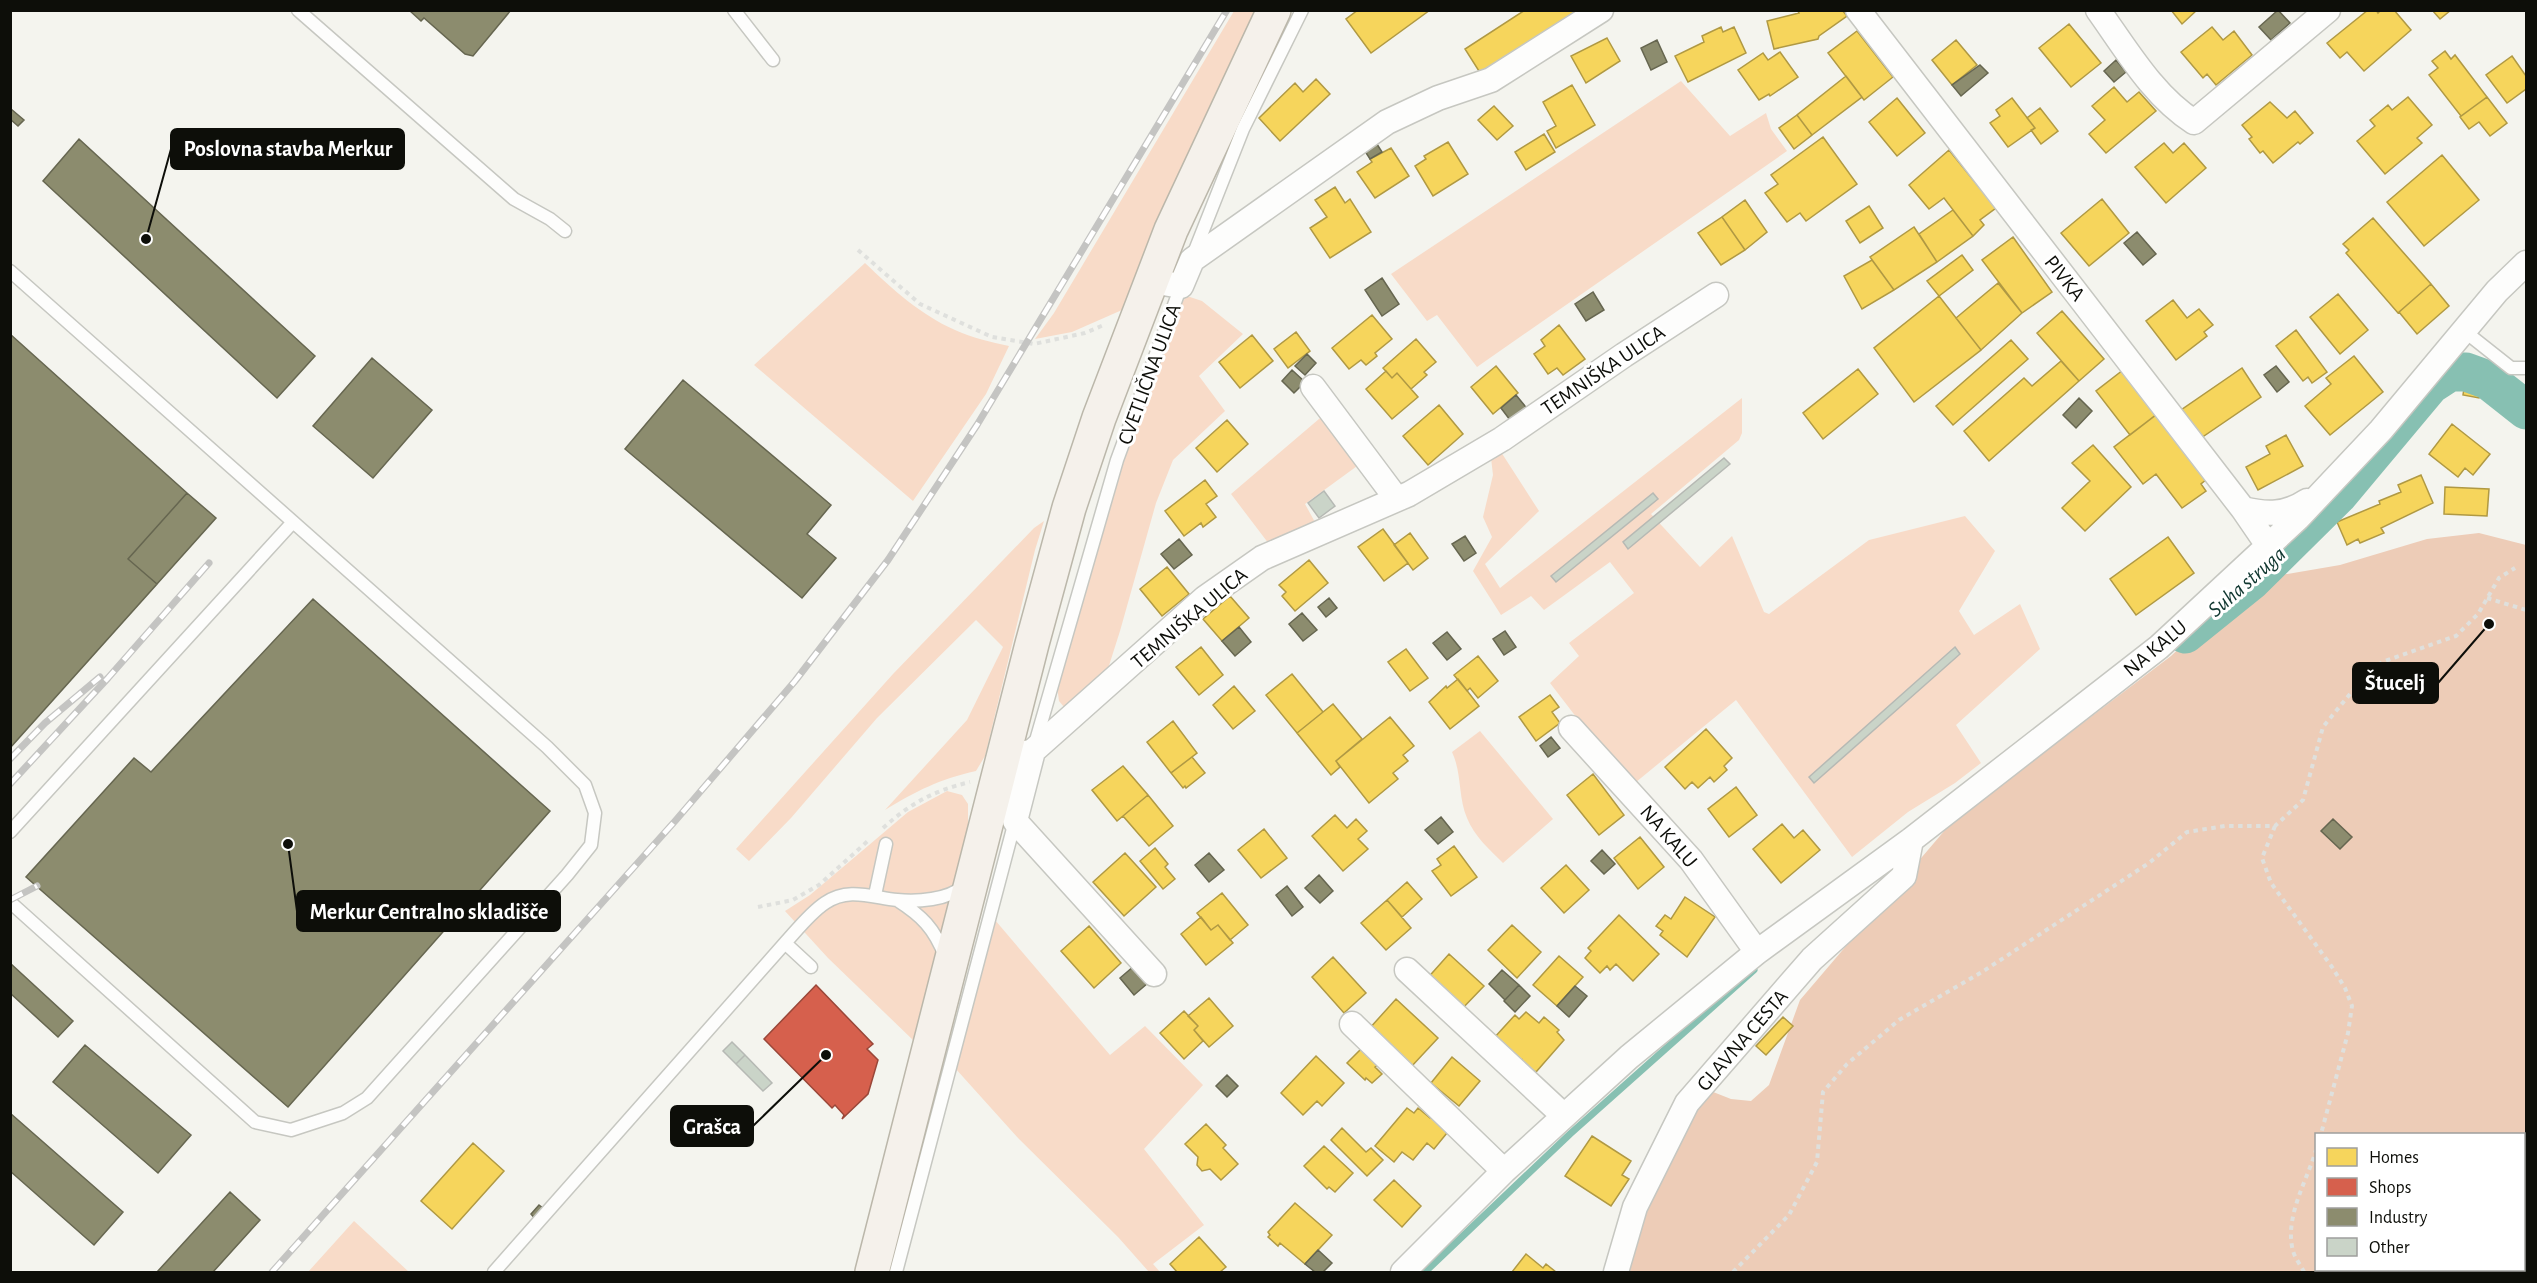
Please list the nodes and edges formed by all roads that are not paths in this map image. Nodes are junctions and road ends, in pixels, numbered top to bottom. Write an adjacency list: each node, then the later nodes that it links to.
1 (298, 10): 10 (lane)
2 (734, 10): 9 (lane)
3 (1274, 10): 14 (main road)
4 (1302, 10): 11 (lane, CVETLIČNA ULICA)
5 (1601, 10): 11 (street)
6 (1858, 10): 21 (street, PIVKA)
7 (2098, 10): 8 (street)
8 (2328, 10)
9 (773, 60)
10 (565, 231)
11 (1192, 260): 14 (street, CVETLIČNA ULICA)
12 (2526, 263): 16 (street, NA KALU)
13 (10, 272): 22 (lane)
14 (1158, 292): 25 (lane, CVETLIČNA ULICA); 25 (main road)
15 (1716, 295): 20 (street, TEMNIŠKA ULICA)
16 (2463, 330): 17 (lane); 19 (street, NA KALU)
17 (2526, 368)
18 (1313, 387): 20 (street)
19 (2324, 490): 21 (street); 23 (street, NA KALU)
20 (1396, 498): 25 (street, TEMNIŠKA ULICA)
21 (2243, 509): 23 (street, PIVKA)
22 (293, 522): 27 (lane); 33 (lane)
23 (2269, 547): 28 (street, NA KALU)
24 (1571, 728): 35 (street, NA KALU)
25 (1018, 755): 26 (street); 30 (main road)
26 (1015, 821): 38 (street); 45 (lane)
27 (10, 832)
28 (1911, 840): 35 (street, NA KALU); 47 (street, GLAVNA CESTA)
29 (886, 844): 31 (lane)
30 (974, 875): 32 (lane); 39 (main road)
31 (875, 895): 32 (lane); 34 (lane)
32 (897, 900): 39 (lane)
33 (10, 902)
34 (785, 943): 36 (lane); 43 (lane)
35 (1757, 952): 41 (street, NA KALU)
36 (811, 967)
37 (1407, 970): 41 (street)
38 (1154, 974)
39 (948, 975): 44 (main road)
40 (1352, 1024): 42 (street)
41 (1564, 1116): 42 (street, NA KALU)
42 (1504, 1171): 46 (street, NA KALU)
43 (494, 1272)
44 (872, 1272)
45 (896, 1272)
46 (1403, 1272)
47 (1616, 1272)

